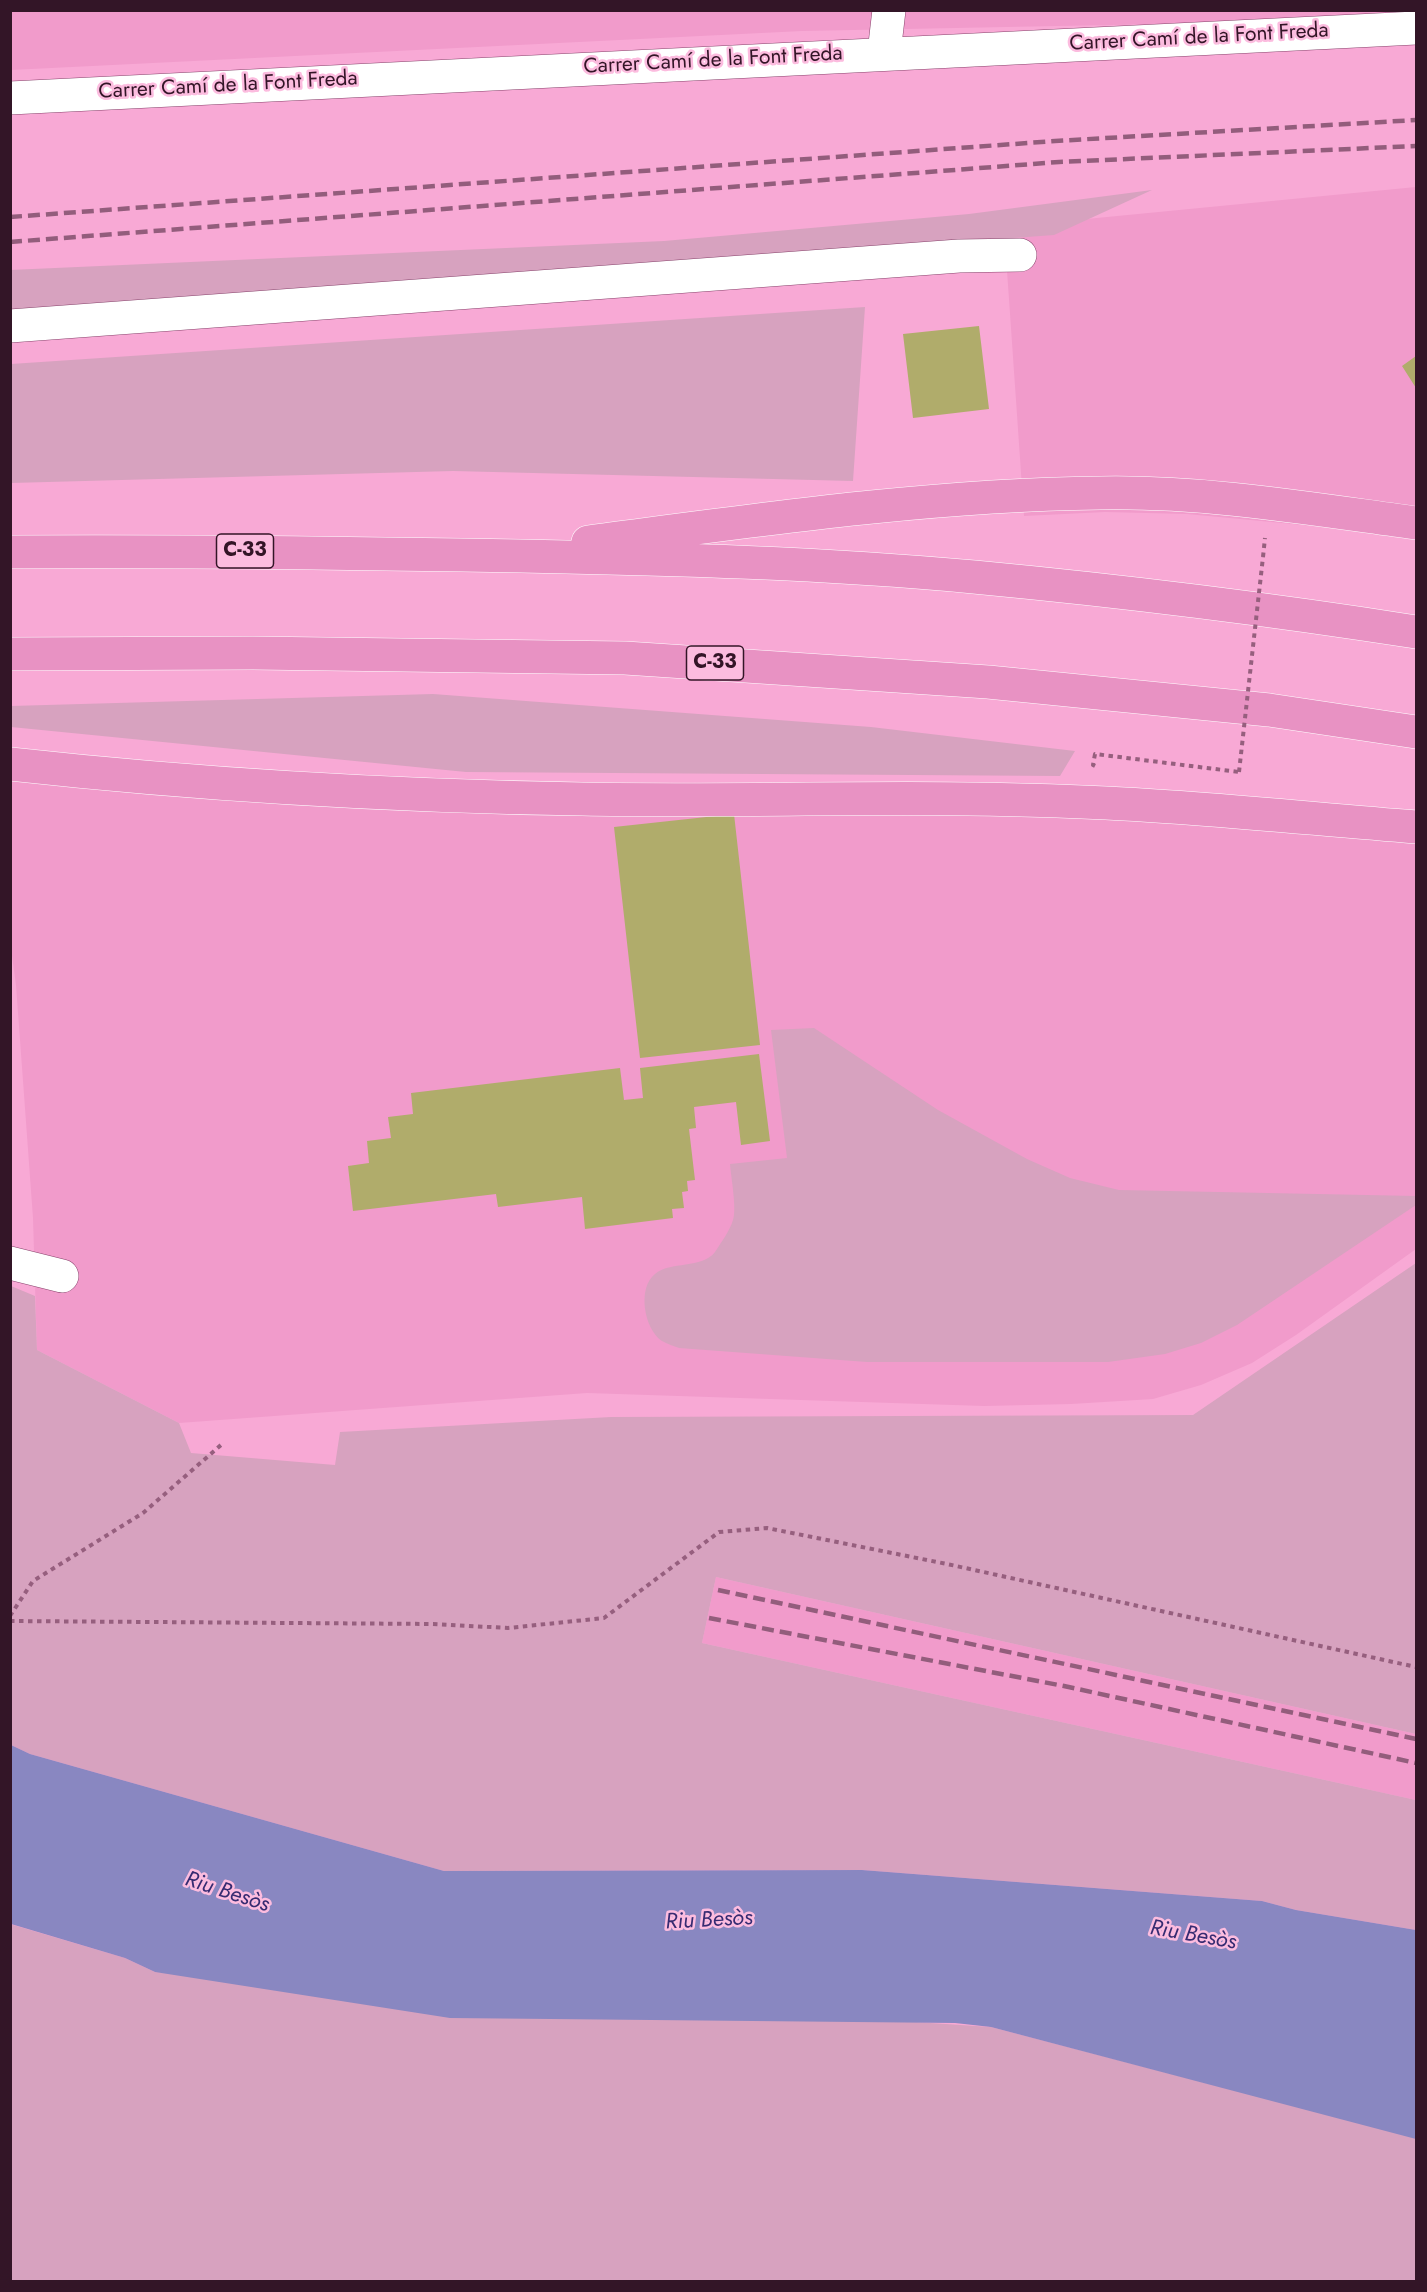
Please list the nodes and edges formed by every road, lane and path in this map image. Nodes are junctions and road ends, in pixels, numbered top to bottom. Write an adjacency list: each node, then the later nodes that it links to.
1 (889, 10): 3 (street)
2 (1416, 28): 3 (street, Carrer Camí de la Font Freda)
3 (884, 53): 4 (street, Carrer Camí de la Font Freda)
4 (10, 98)
5 (1020, 255): 6 (street)
6 (10, 326)
7 (1416, 523): 9 (highway)
8 (10, 552): 9 (highway, C-33)
9 (480, 555): 11 (highway, C-33)
10 (1263, 557): 15 (path, bridge)
11 (1416, 632)
12 (10, 654): 13 (highway, C-33)
13 (1416, 732)
14 (10, 764): 16 (highway)
15 (1239, 772)
16 (1416, 827)
17 (10, 1263): 18 (street)
18 (62, 1276)
19 (221, 1445): 20 (path)
20 (10, 1616)
21 (10, 1621): 22 (path)
22 (1416, 1667)

